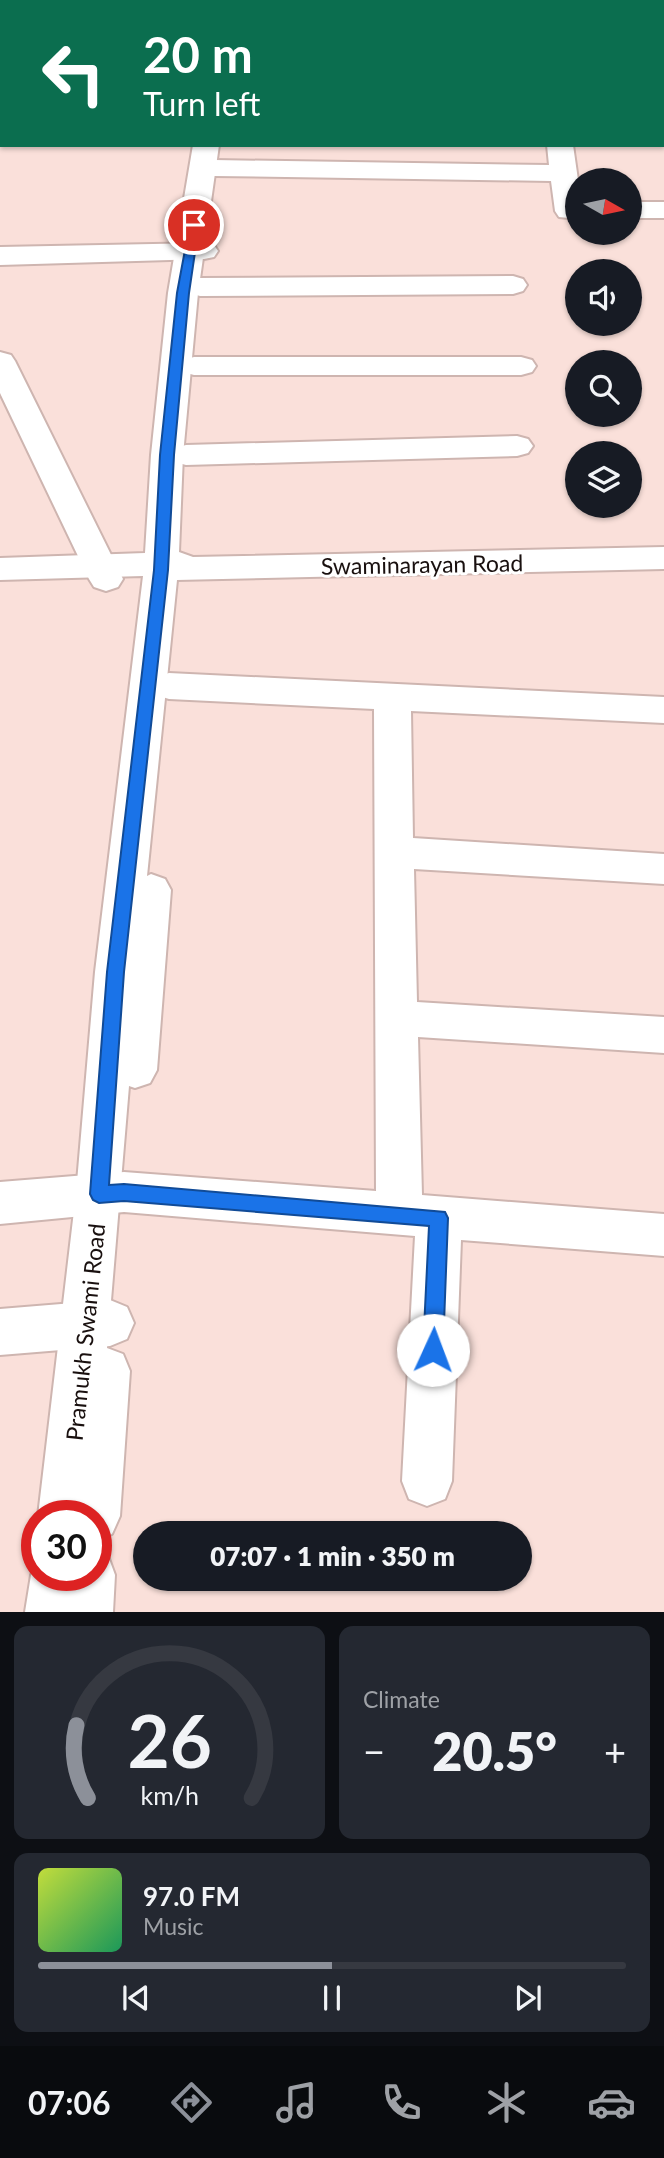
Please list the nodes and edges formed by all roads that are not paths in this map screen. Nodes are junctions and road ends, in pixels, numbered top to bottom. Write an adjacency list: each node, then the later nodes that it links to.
1 (560, 147): 3 (street)
2 (213, 153): 3 (street); 8 (street, Pramukh Swami Road)
3 (564, 173): 4 (street)
4 (565, 181)
5 (664, 210): 6 (street)
6 (642, 211)
7 (0, 256): 8 (street)
8 (198, 263): 9 (street); 11 (street, Pramukh Swami Road); 17 (street, Pramukh Swami Road)
9 (513, 285)
10 (0, 361): 18 (street)
11 (194, 366): 12 (street); 14 (street, Pramukh Swami Road)
12 (521, 366)
13 (517, 446): 14 (street)
14 (186, 455): 17 (street, Pramukh Swami Road)
15 (664, 558): 17 (street, Swaminarayan Road)
16 (0, 569): 18 (street, Swaminarayan Road)
17 (172, 570): 18 (street, Swaminarayan Road); 20 (street, Pramukh Swami Road); 27 (street, Pramukh Swami Road)
18 (102, 572): 19 (street, Swaminarayan Road)
19 (0, 582)
20 (169, 687): 21 (street); 27 (street, Pramukh Swami Road)
21 (391, 697): 22 (street); 23 (street)
22 (664, 710)
23 (393, 852): 24 (street); 25 (street)
24 (664, 869)
25 (395, 1018): 26 (street); 29 (street)
26 (664, 1035)
27 (111, 1193): 28 (street); 29 (street); 31 (street, Pramukh Swami Road)
28 (0, 1203)
29 (419, 1217): 30 (street); 33 (street)
30 (664, 1235)
31 (98, 1324): 32 (street); 34 (street, Pramukh Swami Road); 35 (street, Pramukh Swami Road)
32 (0, 1332)
33 (427, 1481)
34 (67, 1500)
35 (94, 1500)
36 (55, 1591): 38 (street)
37 (88, 1591): 39 (street)
38 (52, 1612)
39 (86, 1612)

